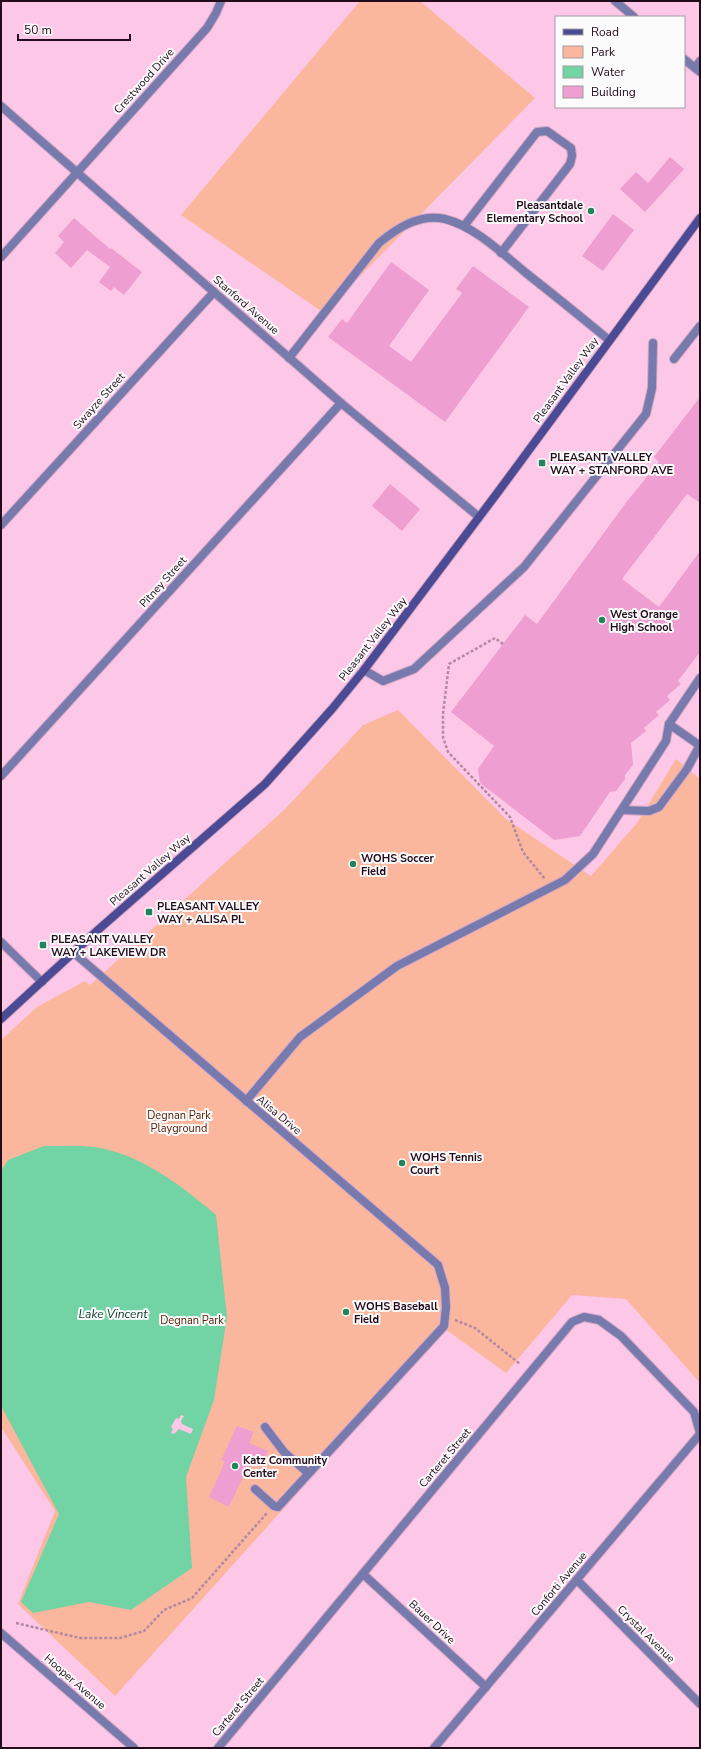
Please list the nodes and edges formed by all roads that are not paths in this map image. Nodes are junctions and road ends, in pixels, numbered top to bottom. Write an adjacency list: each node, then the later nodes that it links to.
1 (221, 1): 7 (street, Crestwood Drive)
2 (615, 1): 3 (street)
3 (633, 16)
4 (685, 60): 5 (street)
5 (698, 67)
6 (1, 106): 7 (street, Stanford Avenue)
7 (77, 173): 11 (street, Crestwood Drive); 12 (street, Stanford Avenue)
8 (700, 218): 14 (main road, Pleasant Valley Way)
9 (464, 226): 10 (street); 10 (street); 16 (street)
10 (501, 252): 14 (street)
11 (1, 257)
12 (214, 292): 16 (street, Stanford Avenue); 20 (street, Swayze Street)
13 (700, 326): 17 (street)
14 (609, 340): 19 (main road, Pleasant Valley Way)
15 (653, 343): 21 (street)
16 (289, 358): 18 (street, Stanford Avenue)
17 (674, 359)
18 (341, 403): 19 (street, Stanford Avenue); 25 (street, Pitney Street)
19 (480, 517): 21 (main road, Pleasant Valley Way)
20 (1, 525)
21 (364, 670): 28 (main road, Pleasant Valley Way)
22 (700, 678): 23 (street)
23 (669, 724): 24 (street); 26 (street)
24 (700, 745): 26 (street)
25 (1, 776)
26 (622, 810): 31 (street)
27 (1, 942): 29 (street)
28 (74, 953): 29 (main road, Pleasant Valley Way); 31 (street, Alisa Drive)
29 (42, 982): 30 (main road, Pleasant Valley Way)
30 (1, 1019)
31 (246, 1101): 34 (street, Alisa Drive)
32 (265, 1427): 34 (street)
33 (700, 1434): 36 (street, Carteret Street); 37 (street, Conforti Avenue)
34 (308, 1474): 35 (street, Alisa Drive)
35 (255, 1489)
36 (363, 1574): 39 (street, Bauer Drive); 42 (street, Carteret Street)
37 (577, 1580): 39 (street, Conforti Avenue); 40 (street, Crystal Avenue)
38 (1, 1633): 41 (street, Hooper Avenue)
39 (486, 1687): 43 (street, Conforti Avenue)
40 (700, 1704)
41 (134, 1748)
42 (218, 1748)
43 (434, 1748)

